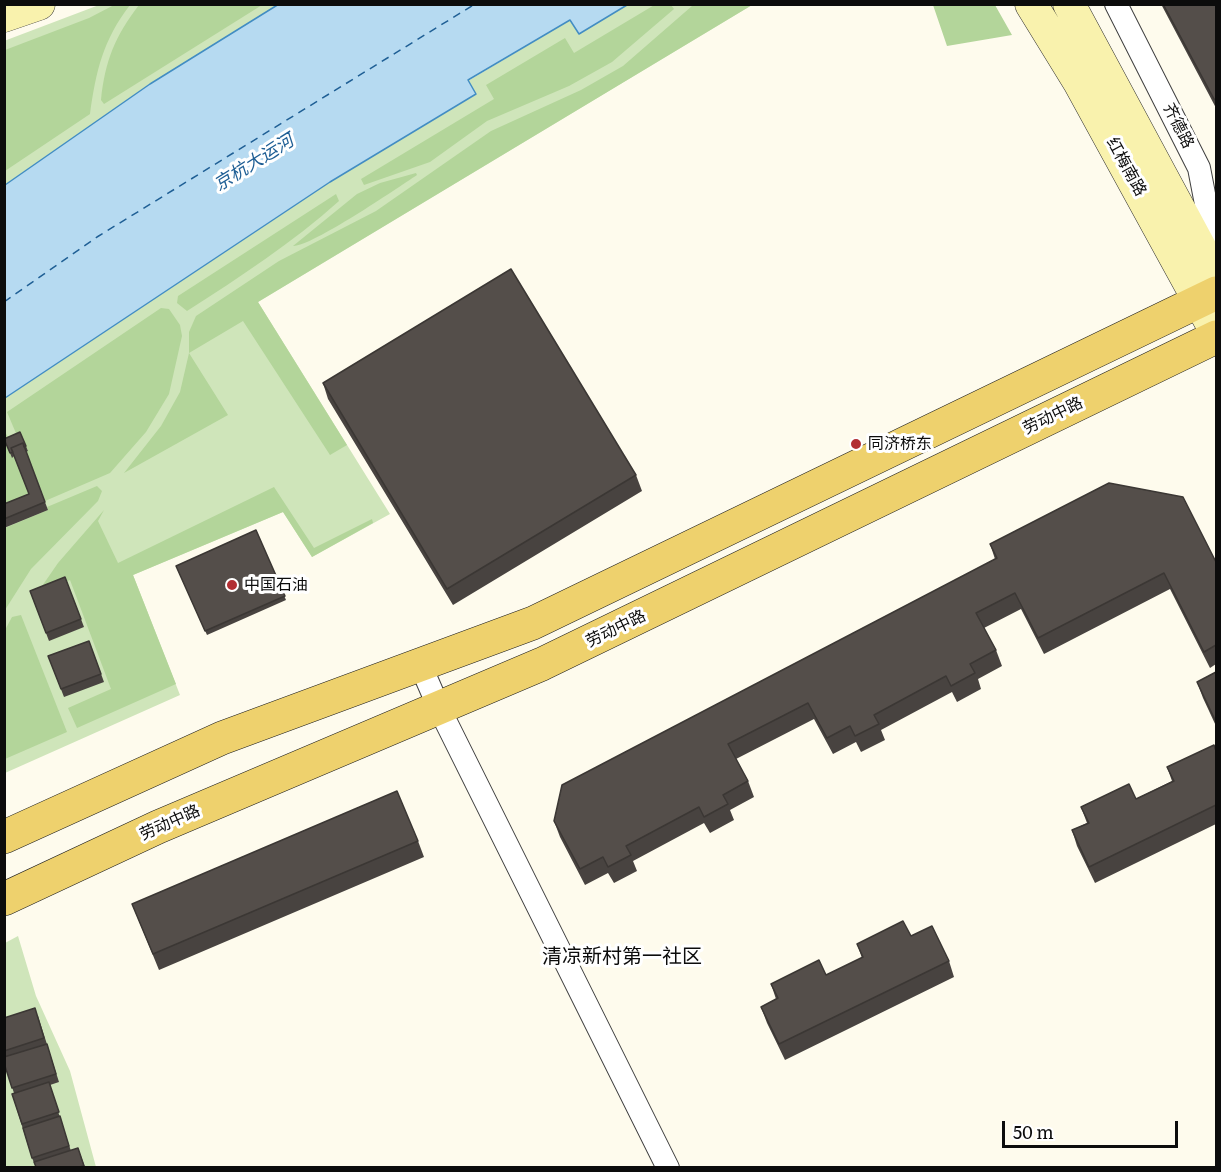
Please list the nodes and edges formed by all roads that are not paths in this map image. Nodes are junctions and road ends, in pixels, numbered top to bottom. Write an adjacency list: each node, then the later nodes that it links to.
1 (39, 4): 5 (street)
2 (1031, 4): 7 (street, 红梅南路)
3 (1069, 4): 7 (street, 红梅南路)
4 (1116, 4): 6 (street, 齐德路)
5 (4, 16)
6 (1216, 256)
7 (1211, 290): 8 (street, 红梅南路); 10 (main road)
8 (1216, 332)
9 (1216, 337): 11 (main road, 劳动中路)
10 (420, 664): 11 (street); 12 (main road)
11 (439, 708): 13 (main road, 劳动中路); 14 (street)
12 (4, 837)
13 (4, 899)
14 (668, 1167)

